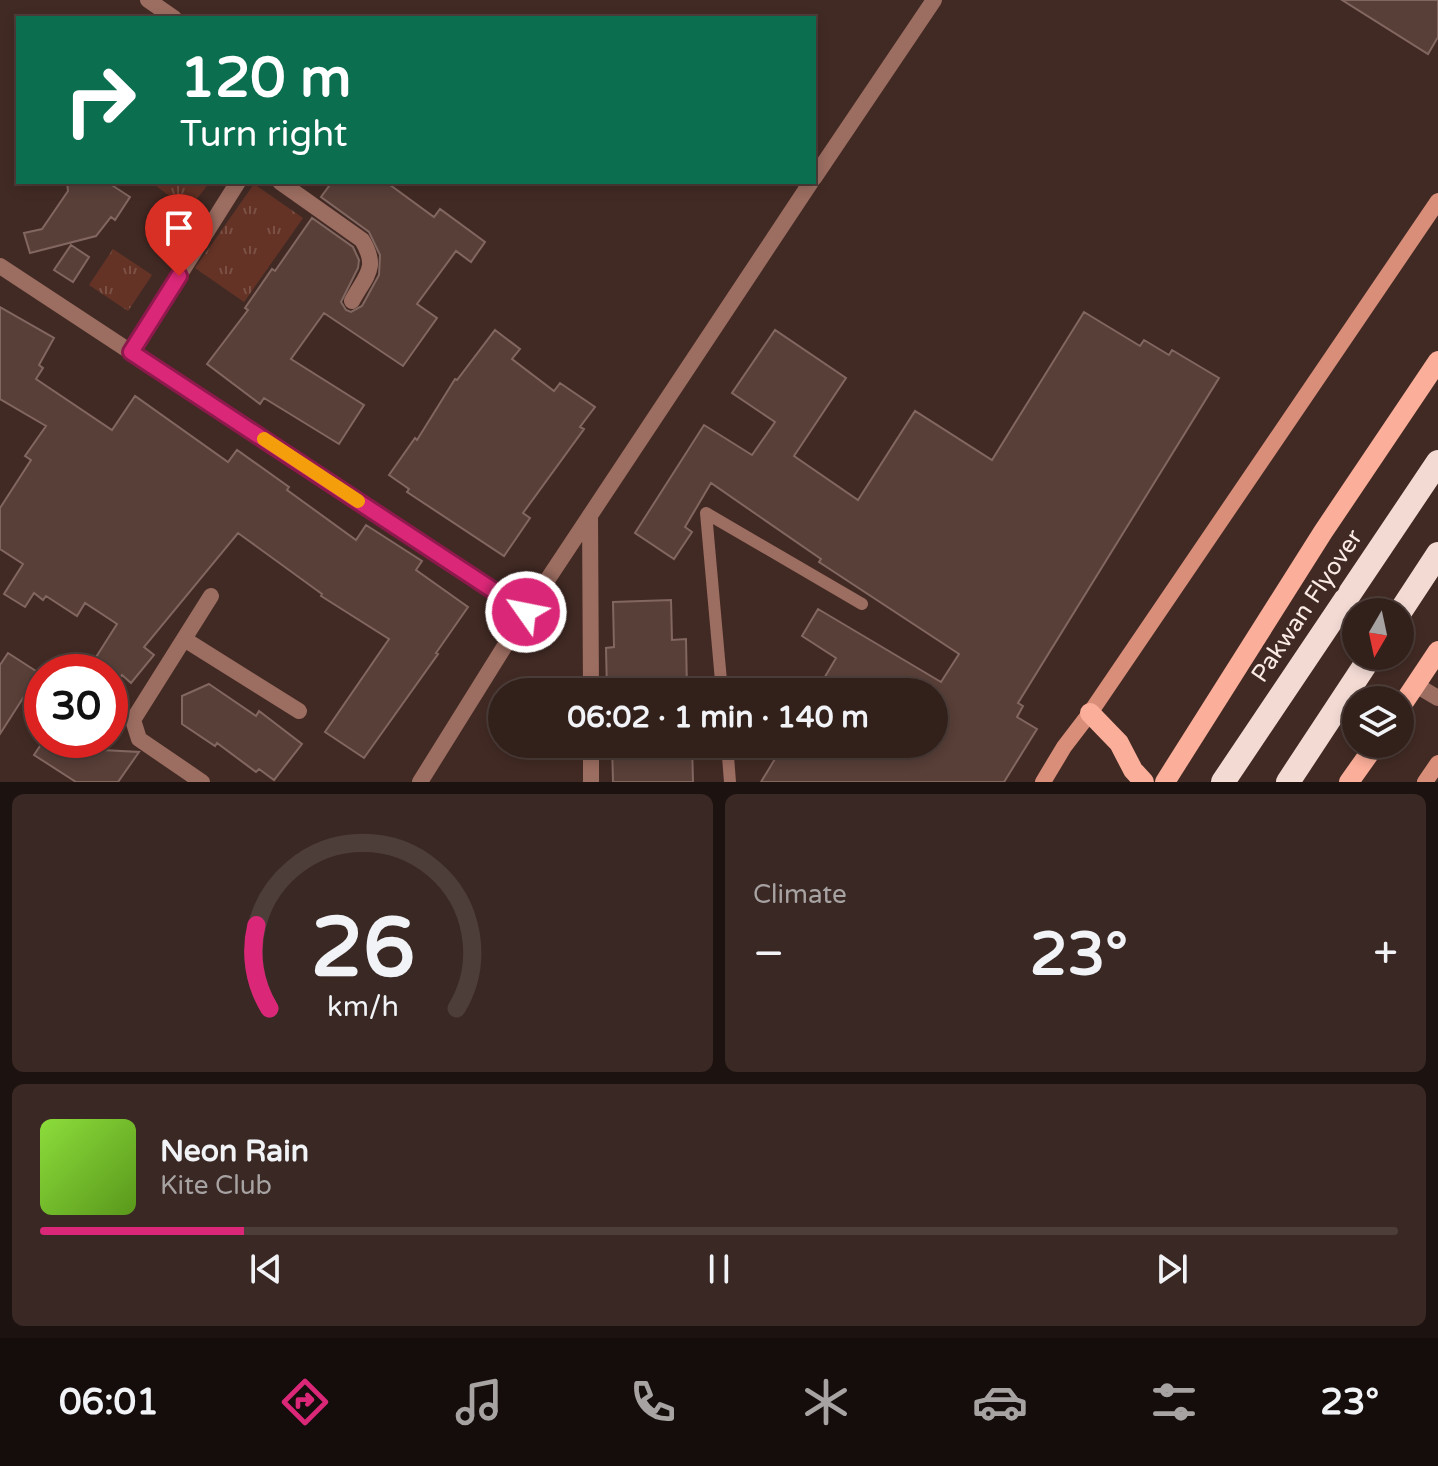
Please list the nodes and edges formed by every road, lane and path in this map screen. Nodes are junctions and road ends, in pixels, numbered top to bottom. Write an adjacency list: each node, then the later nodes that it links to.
1 (148, 0): 3 (street)
2 (934, 0): 4 (street)
3 (171, 16)
4 (816, 176)
5 (237, 184): 11 (street)
6 (283, 184): 10 (street)
7 (810, 184): 14 (street)
8 (1438, 201): 29 (street)
9 (0, 266): 11 (street)
10 (352, 301)
11 (131, 352): 19 (street)
12 (1438, 361): 40 (main road)
13 (1438, 462): 41 (highway, Pakwan Flyover)
14 (590, 515): 19 (street); 23 (street)
15 (1438, 554): 17 (highway)
16 (211, 596): 20 (street)
17 (1409, 598)
18 (862, 604): 24 (lane)
19 (526, 612): 35 (street)
20 (184, 639): 28 (street); 34 (street)
21 (1438, 651): 25 (main road)
22 (1362, 670): 42 (highway)
23 (591, 678)
24 (721, 678)
25 (1416, 685): 26 (main road); 27 (street)
26 (1414, 688)
27 (1438, 698)
28 (299, 711)
29 (1090, 713): 38 (street); 39 (main road)
30 (591, 758): 36 (street)
31 (728, 758): 37 (lane)
32 (1366, 758): 43 (main road)
33 (1438, 763): 44 (street)
34 (202, 782)
35 (420, 782)
36 (591, 782)
37 (730, 782)
38 (1043, 782)
39 (1144, 782)
40 (1165, 782)
41 (1223, 782)
42 (1288, 782)
43 (1349, 782)
44 (1425, 782)

